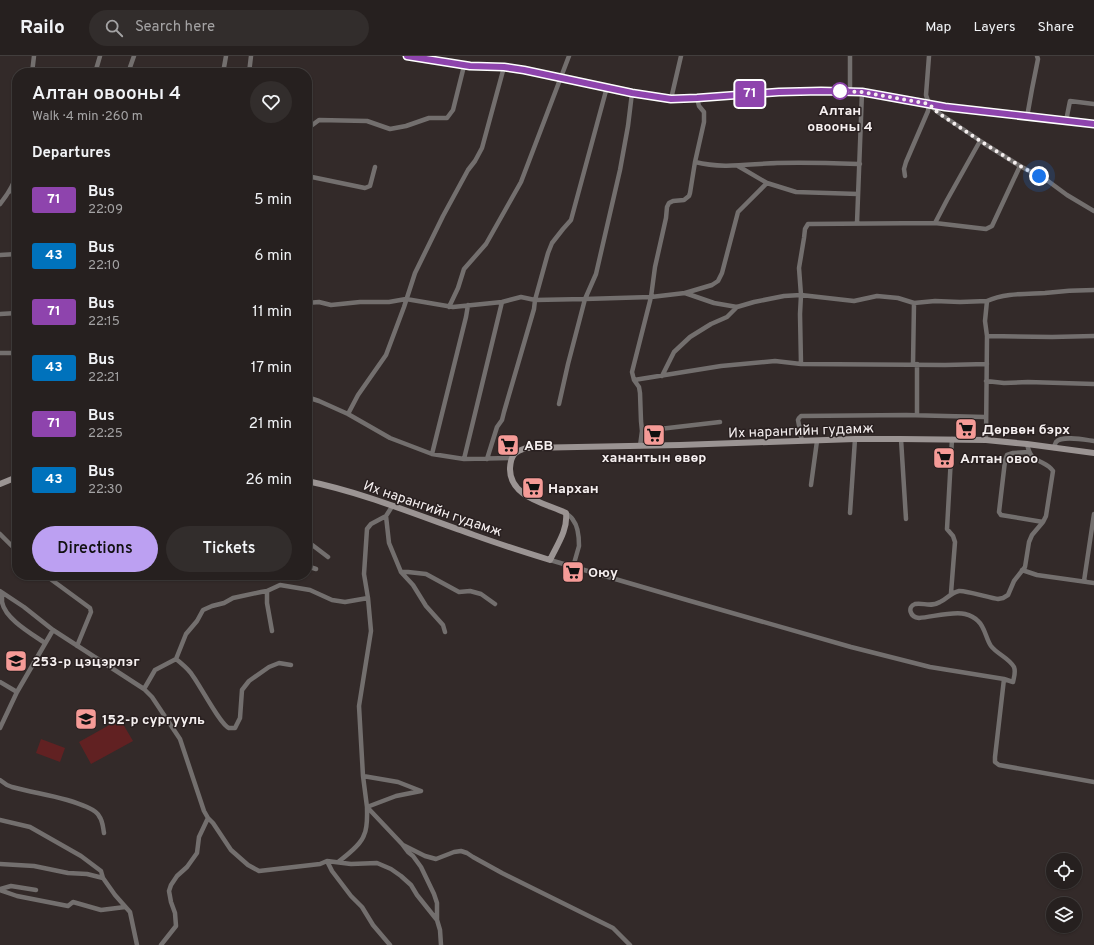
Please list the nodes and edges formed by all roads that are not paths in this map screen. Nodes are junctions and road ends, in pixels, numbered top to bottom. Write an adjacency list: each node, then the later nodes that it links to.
1 (34, 56): 14 (street)
2 (100, 56): 15 (street)
3 (134, 56): 16 (street)
4 (226, 56): 17 (street)
5 (252, 56): 18 (street)
6 (407, 56): 12 (main road)
7 (569, 56): 19 (street)
8 (681, 56): 25 (street)
9 (850, 56): 21 (street)
10 (929, 56): 26 (street)
11 (1038, 57): 28 (street)
12 (464, 66): 13 (main road); 31 (street)
13 (504, 67): 19 (main road); 54 (street)
14 (33, 68)
15 (97, 68)
16 (130, 68)
17 (223, 68)
18 (250, 68)
19 (561, 77): 20 (main road); 62 (street)
20 (606, 87): 23 (main road); 56 (street)
21 (850, 91): 22 (main road); 24 (main road)
22 (862, 92): 26 (main road); 34 (street)
23 (632, 93): 25 (main road); 55 (street)
24 (697, 98): 25 (main road); 33 (street)
25 (671, 99)
26 (929, 104): 28 (main road); 32 (street); 38 (street)
27 (1094, 104): 29 (street)
28 (1028, 117): 29 (main road)
29 (1066, 121): 30 (main road)
30 (1094, 124)
31 (312, 125)
32 (980, 141): 36 (street); 47 (street)
33 (695, 162): 35 (street); 53 (street)
34 (860, 164): 35 (street); 43 (street)
35 (738, 166): 40 (street)
36 (1020, 166): 45 (street); 47 (street)
37 (375, 167): 39 (street)
38 (905, 176)
39 (312, 177)
40 (767, 183): 43 (street); 51 (street)
41 (12, 187): 42 (street)
42 (10, 191): 44 (street)
43 (858, 194): 46 (street)
44 (0, 204)
45 (1094, 211)
46 (857, 223): 47 (street); 52 (street)
47 (935, 223)
48 (12, 254): 49 (street)
49 (0, 255)
50 (1094, 290): 57 (street)
51 (685, 292): 53 (street); 63 (street)
52 (801, 295): 60 (street); 63 (street); 70 (street)
53 (651, 297): 55 (street); 74 (street)
54 (406, 299): 59 (street); 62 (street); 79 (street)
55 (585, 299): 56 (street); 78 (street)
56 (535, 300): 58 (street); 99 (street)
57 (987, 301): 60 (street); 66 (street)
58 (502, 302): 61 (street); 98 (street)
59 (312, 303)
60 (914, 303): 71 (street)
61 (468, 305): 62 (street); 96 (street)
62 (449, 307)
63 (737, 307): 73 (street)
64 (12, 313): 65 (street)
65 (0, 314)
66 (987, 336): 67 (street); 72 (street)
67 (1094, 336)
68 (0, 353): 69 (street)
69 (12, 353)
70 (800, 364): 71 (street); 73 (street)
71 (915, 364): 72 (street); 80 (street)
72 (987, 364): 75 (street)
73 (662, 376): 74 (street)
74 (634, 380): 83 (street)
75 (986, 381): 76 (street); 81 (street)
76 (1094, 384)
77 (312, 399): 79 (street)
78 (559, 404)
79 (348, 414): 96 (street)
80 (917, 415): 81 (street); 90 (street)
81 (986, 417): 87 (street)
82 (720, 422): 83 (street)
83 (642, 430): 92 (street)
84 (855, 439): 85 (main road, Их нарангийн гудамж); 88 (main road, Их нарангийн гудамж); 106 (street)
85 (901, 439): 86 (main road, Их нарангийн гудамж); 109 (street)
86 (952, 440): 87 (main road, Их нарангийн гудамж); 126 (street)
87 (986, 440): 91 (main road, Их нарангийн гудамж)
88 (817, 441): 90 (main road, Их нарангийн гудамж); 103 (street)
89 (1094, 441): 93 (street)
90 (802, 442): 92 (main road, Их нарангийн гудамж)
91 (1027, 444): 93 (main road, Их нарангийн гудамж); 94 (street)
92 (640, 446): 97 (main road, Их нарангийн гудамж)
93 (1054, 448): 95 (main road, Их нарангийн гудамж)
94 (1029, 452): 110 (street); 110 (street)
95 (1094, 453)
96 (432, 454): 98 (street)
97 (512, 458): 99 (street); 105 (main road)
98 (464, 459): 99 (street)
99 (487, 459)
100 (12, 479): 102 (main road)
101 (312, 482): 104 (main road, Их нарангийн гудамж)
102 (1, 483)
103 (812, 485)
104 (393, 506): 108 (street); 115 (main road, Их нарангийн гудамж)
105 (566, 513): 115 (main road); 116 (street)
106 (850, 513)
107 (1094, 514): 122 (street)
108 (386, 516): 120 (street); 127 (street)
109 (906, 519)
110 (1043, 522): 119 (street)
111 (0, 534): 113 (street)
112 (312, 545): 114 (street)
113 (12, 546)
114 (328, 556)
115 (550, 560): 116 (street)
116 (573, 567): 136 (street)
117 (312, 568): 118 (street)
118 (316, 569)
119 (1022, 570): 122 (street); 126 (street)
120 (401, 572): 128 (street); 131 (street)
121 (52, 580): 133 (street)
122 (1084, 581): 123 (street)
123 (1094, 583)
124 (267, 591): 127 (street); 130 (street); 134 (street)
125 (1, 592): 129 (street); 132 (street)
126 (951, 593): 136 (street)
127 (368, 598): 141 (street)
128 (495, 604)
129 (53, 630): 132 (street); 133 (street)
130 (272, 631)
131 (445, 632)
132 (45, 643): 139 (street)
133 (77, 646): 138 (street)
134 (176, 659): 135 (street); 138 (street)
135 (291, 665)
136 (1004, 679): 143 (street)
137 (0, 682): 139 (street)
138 (144, 689): 145 (street)
139 (17, 692): 140 (street)
140 (0, 728)
141 (363, 776): 144 (street); 144 (street)
142 (0, 780): 147 (street)
143 (1094, 782)
144 (367, 807): 148 (street); 150 (street)
145 (208, 818): 149 (street); 158 (street)
146 (0, 820): 152 (street)
147 (104, 833)
148 (402, 844): 156 (street); 161 (street)
149 (327, 861): 150 (street); 159 (street)
150 (338, 862): 156 (street)
151 (0, 864): 152 (street)
152 (103, 878): 155 (street)
153 (0, 889): 154 (street); 155 (street)
154 (36, 890)
155 (125, 907): 157 (street)
156 (437, 920): 160 (street)
157 (137, 945)
158 (161, 945)
159 (390, 945)
160 (440, 945)
161 (630, 945)

